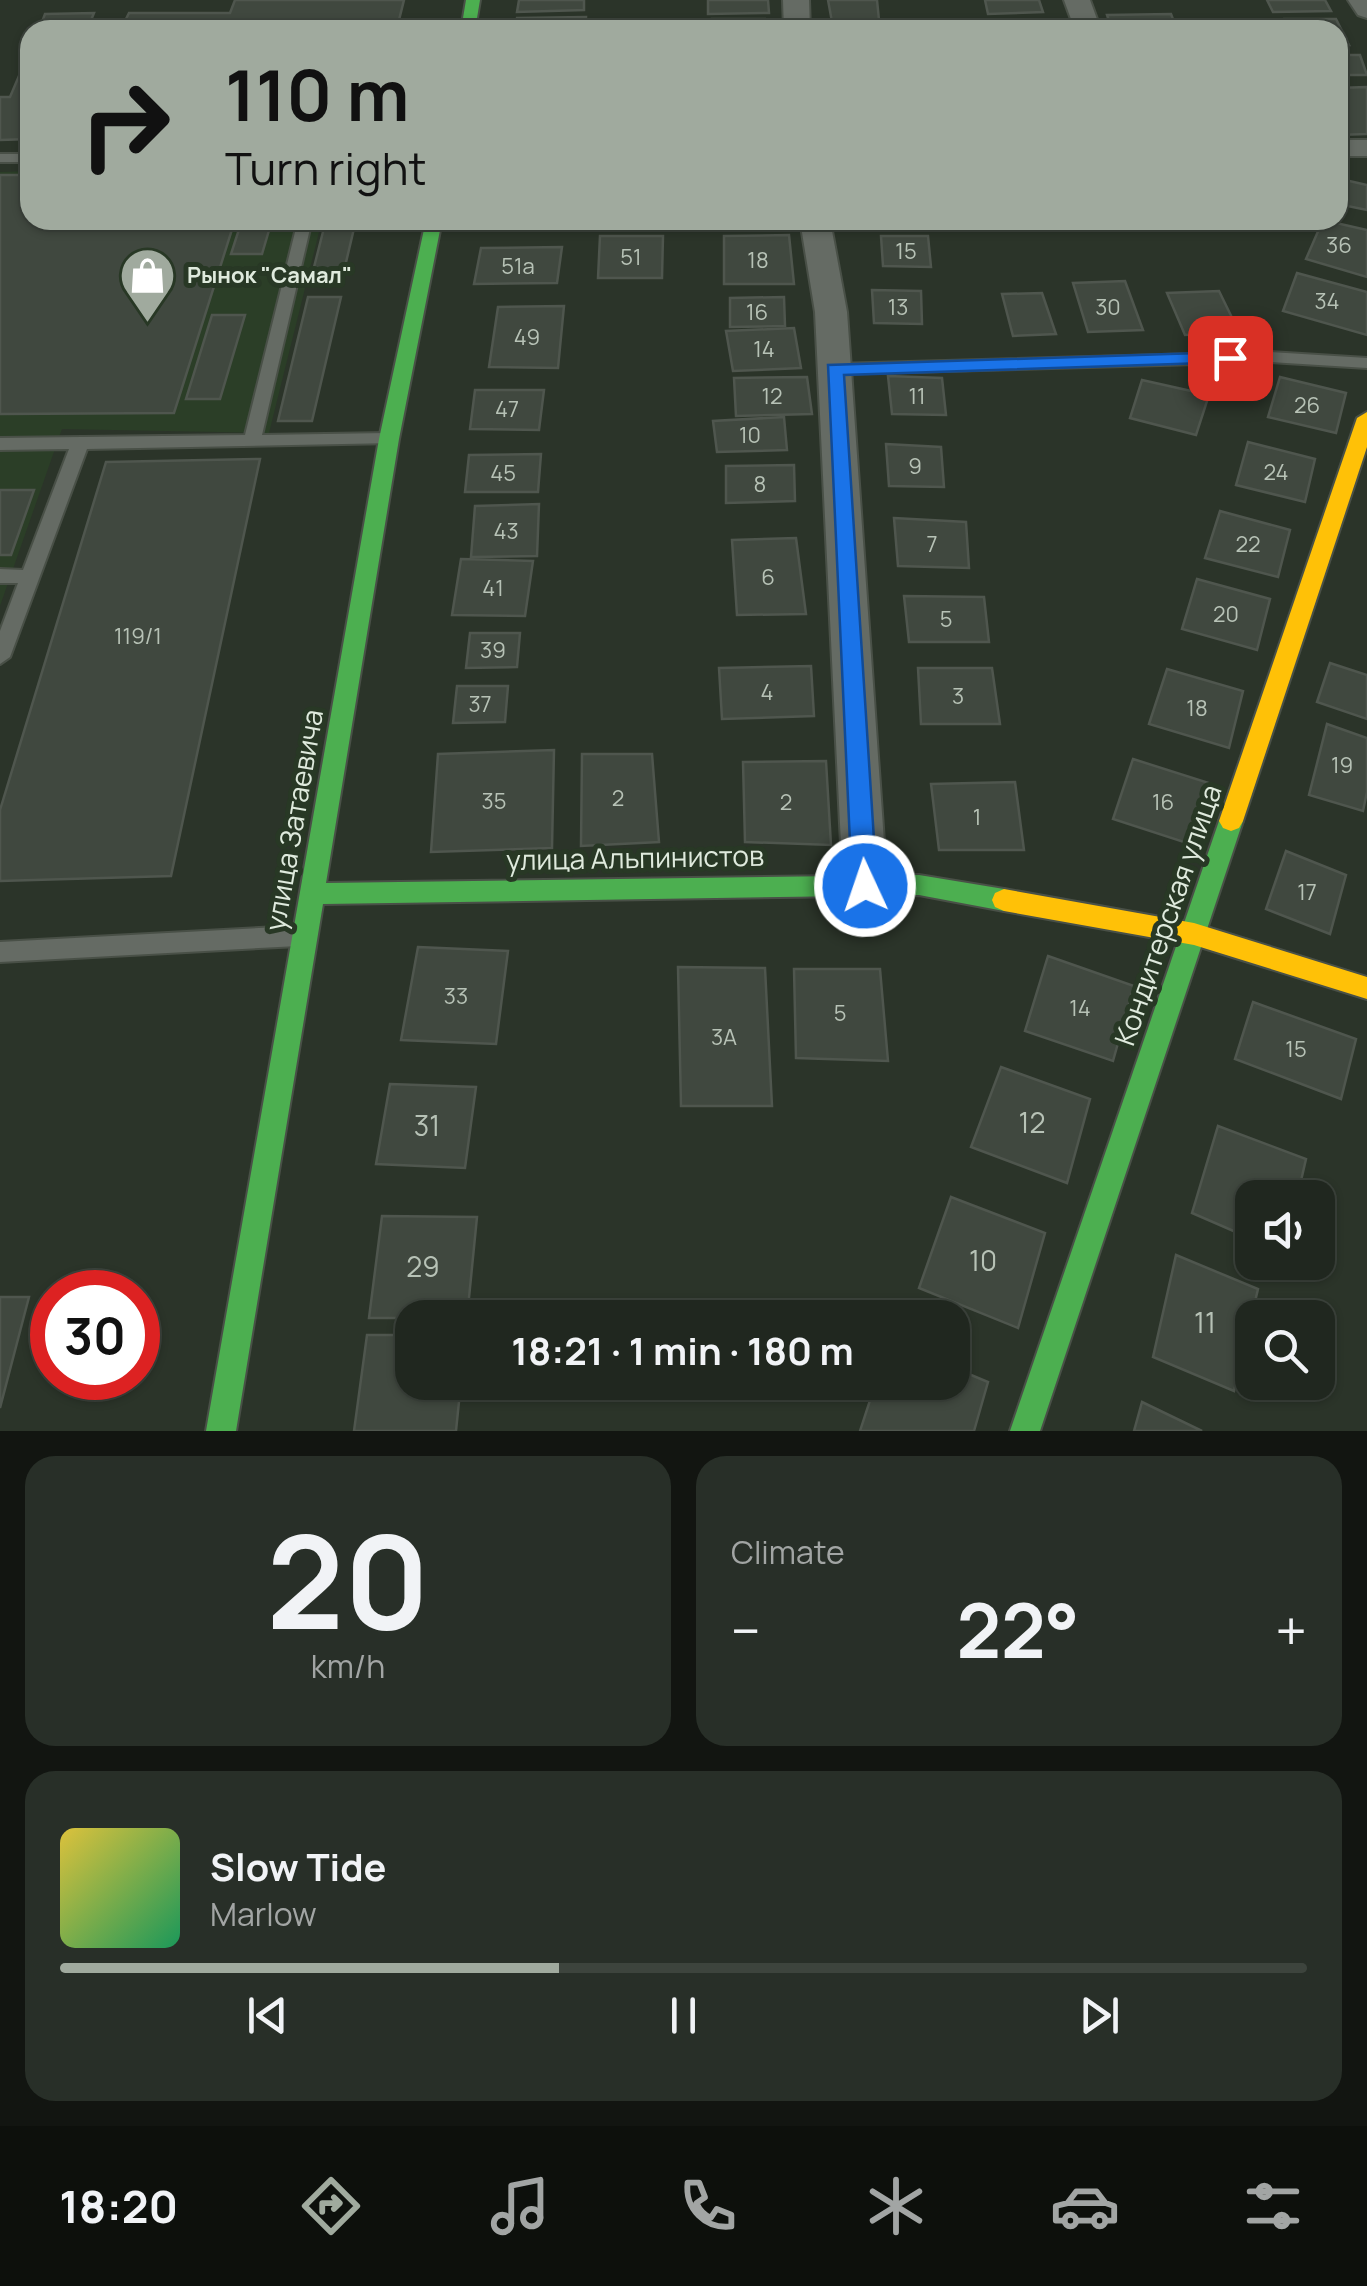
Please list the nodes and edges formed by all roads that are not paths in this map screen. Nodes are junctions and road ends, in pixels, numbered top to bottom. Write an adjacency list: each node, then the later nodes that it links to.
1 (1361, 0): 2 (street)
2 (1367, 10)
3 (303, 230): 10 (lane)
4 (432, 230): 9 (street, улица Затаевича)
5 (816, 230): 7 (street)
6 (1367, 362): 7 (lane)
7 (834, 369): 16 (street)
8 (1367, 418): 18 (street, Кондитерская улица)
9 (389, 440): 10 (lane); 17 (street, улица Затаевича)
10 (252, 441): 11 (lane)
11 (80, 443): 12 (lane); 14 (lane)
12 (0, 444)
13 (0, 576): 14 (lane)
14 (32, 577): 15 (lane)
15 (0, 657)
16 (865, 886): 17 (street, улица Альпинистов); 18 (street, улица Альпинистов)
17 (312, 894): 19 (street, улица Затаевича)
18 (1194, 934): 21 (street, улица Альпинистов); 23 (street, Кондитерская улица)
19 (305, 936): 20 (lane); 22 (street, улица Затаевича)
20 (0, 952)
21 (1367, 988)
22 (221, 1431)
23 (1024, 1431)

